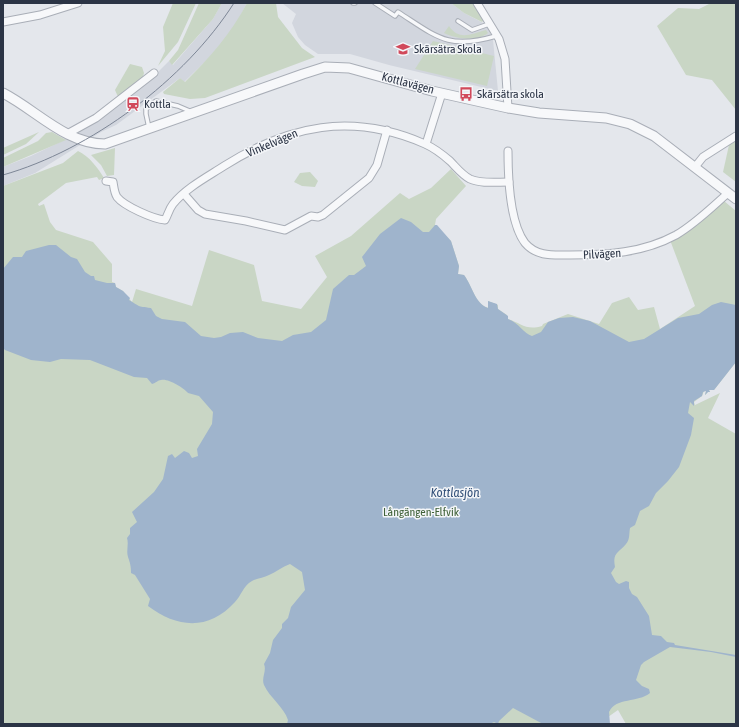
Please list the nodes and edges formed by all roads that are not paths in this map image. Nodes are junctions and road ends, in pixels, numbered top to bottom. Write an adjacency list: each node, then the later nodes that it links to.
1 (78, 3): 5 (street)
2 (375, 3): 7 (lane)
3 (476, 3): 6 (street)
4 (458, 21): 6 (lane)
5 (3, 22)
6 (489, 24): 7 (street)
7 (496, 36): 11 (street)
8 (154, 73): 15 (street)
9 (3, 93): 15 (street, Kottlavägen)
10 (442, 93): 11 (street, Kottlavägen); 12 (street, Kottlavägen); 17 (street)
11 (508, 108): 19 (street, Kottlavägen)
12 (193, 112): 13 (street, Kottlavägen); 13 (lane)
13 (150, 129): 15 (street, Kottlavägen)
14 (387, 130): 17 (street, Vinkelvägen); 23 (street, Vinkelvägen); 23 (street)
15 (67, 134)
16 (736, 136): 19 (street)
17 (426, 144): 21 (street)
18 (508, 152): 21 (street, Pilvägen)
19 (695, 167): 22 (street, Kottlavägen)
20 (106, 181): 23 (street, Vinkelvägen)
21 (508, 182): 22 (street, Pilvägen)
22 (728, 193): 24 (street, Kottlavägen)
23 (184, 194)
24 (736, 199)

